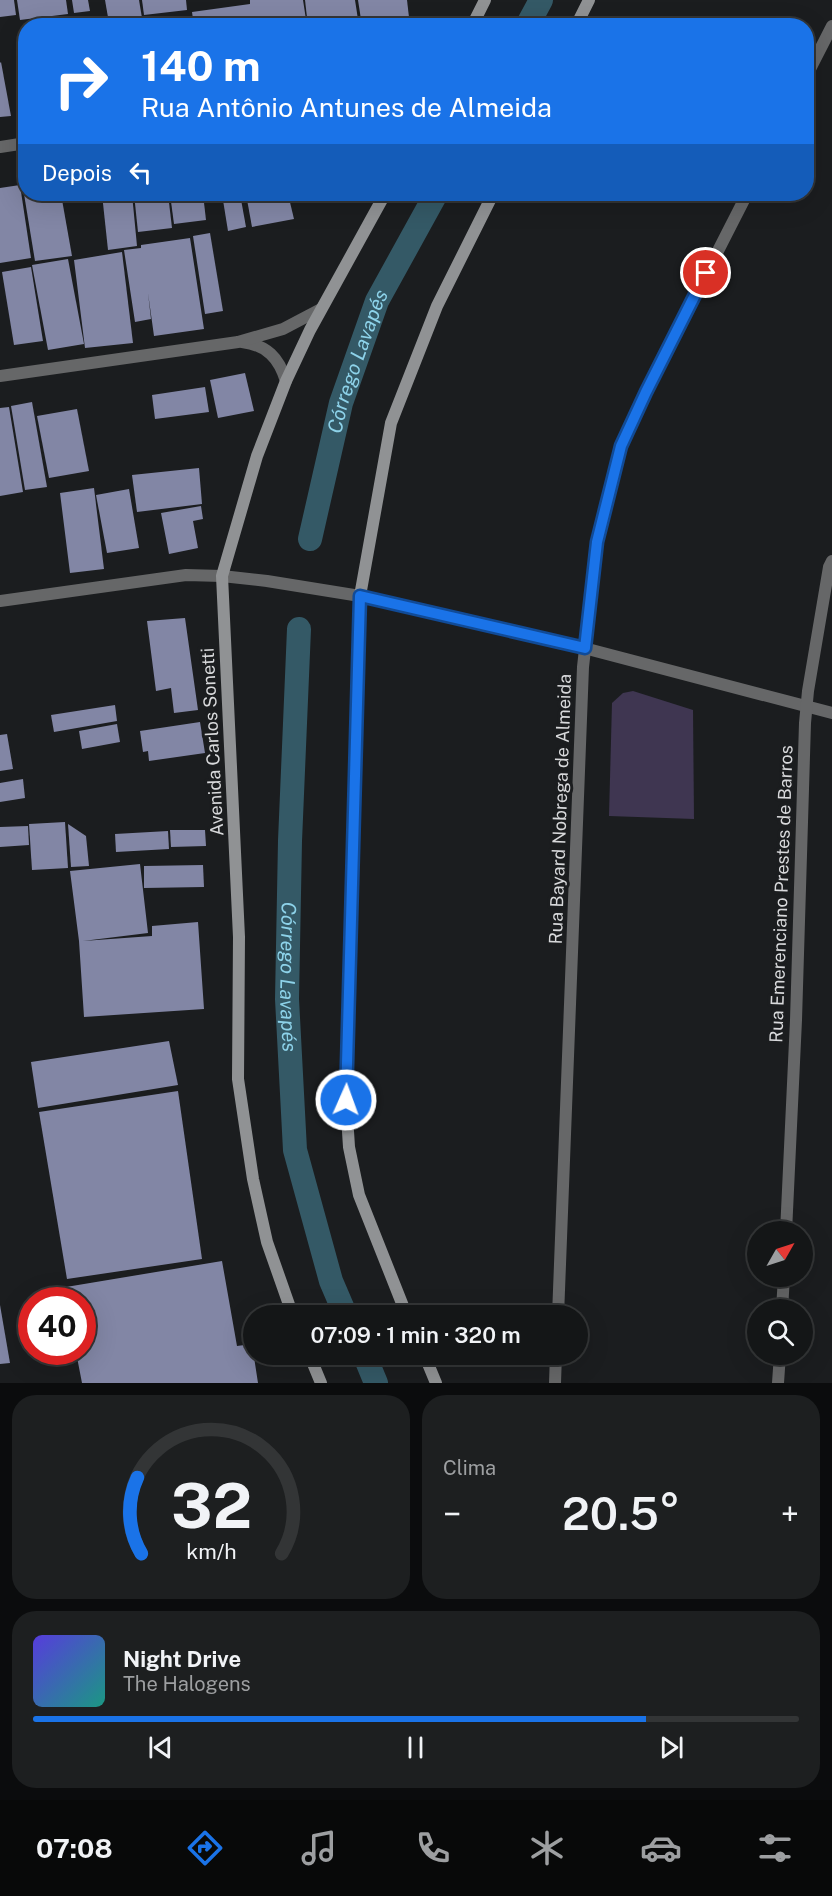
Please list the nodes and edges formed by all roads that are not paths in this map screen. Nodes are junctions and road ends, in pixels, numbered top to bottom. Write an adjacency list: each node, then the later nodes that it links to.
1 (485, 0): 3 (street)
2 (589, 0): 4 (street)
3 (476, 18)
4 (580, 18)
5 (832, 26): 6 (street)
6 (814, 61)
7 (18, 144): 8 (street)
8 (0, 147)
9 (381, 201): 12 (street, Avenida Carlos Sonetti)
10 (490, 201): 18 (street)
11 (743, 201): 20 (street, Rua Bayard Nobrega de Almeida)
12 (321, 309): 13 (street); 15 (street, Avenida Carlos Sonetti)
13 (238, 342): 14 (street); 15 (street)
14 (0, 376)
15 (286, 381): 17 (street, Avenida Carlos Sonetti)
16 (832, 561): 21 (street, Rua Emerenciano Prestes de Barros)
17 (222, 576): 18 (street); 19 (street); 24 (street, Avenida Carlos Sonetti)
18 (360, 596): 20 (street); 25 (street)
19 (0, 601)
20 (585, 648): 21 (street); 26 (street, Rua Bayard Nobrega de Almeida)
21 (806, 707): 22 (street); 23 (street, Rua Emerenciano Prestes de Barros)
22 (832, 713)
23 (787, 1221)
24 (289, 1305)
25 (403, 1305)
26 (558, 1305)
27 (314, 1365): 31 (street)
28 (429, 1365): 32 (street)
29 (556, 1365): 33 (street)
30 (779, 1365): 34 (street)
31 (321, 1383)
32 (436, 1383)
33 (555, 1383)
34 (778, 1383)

